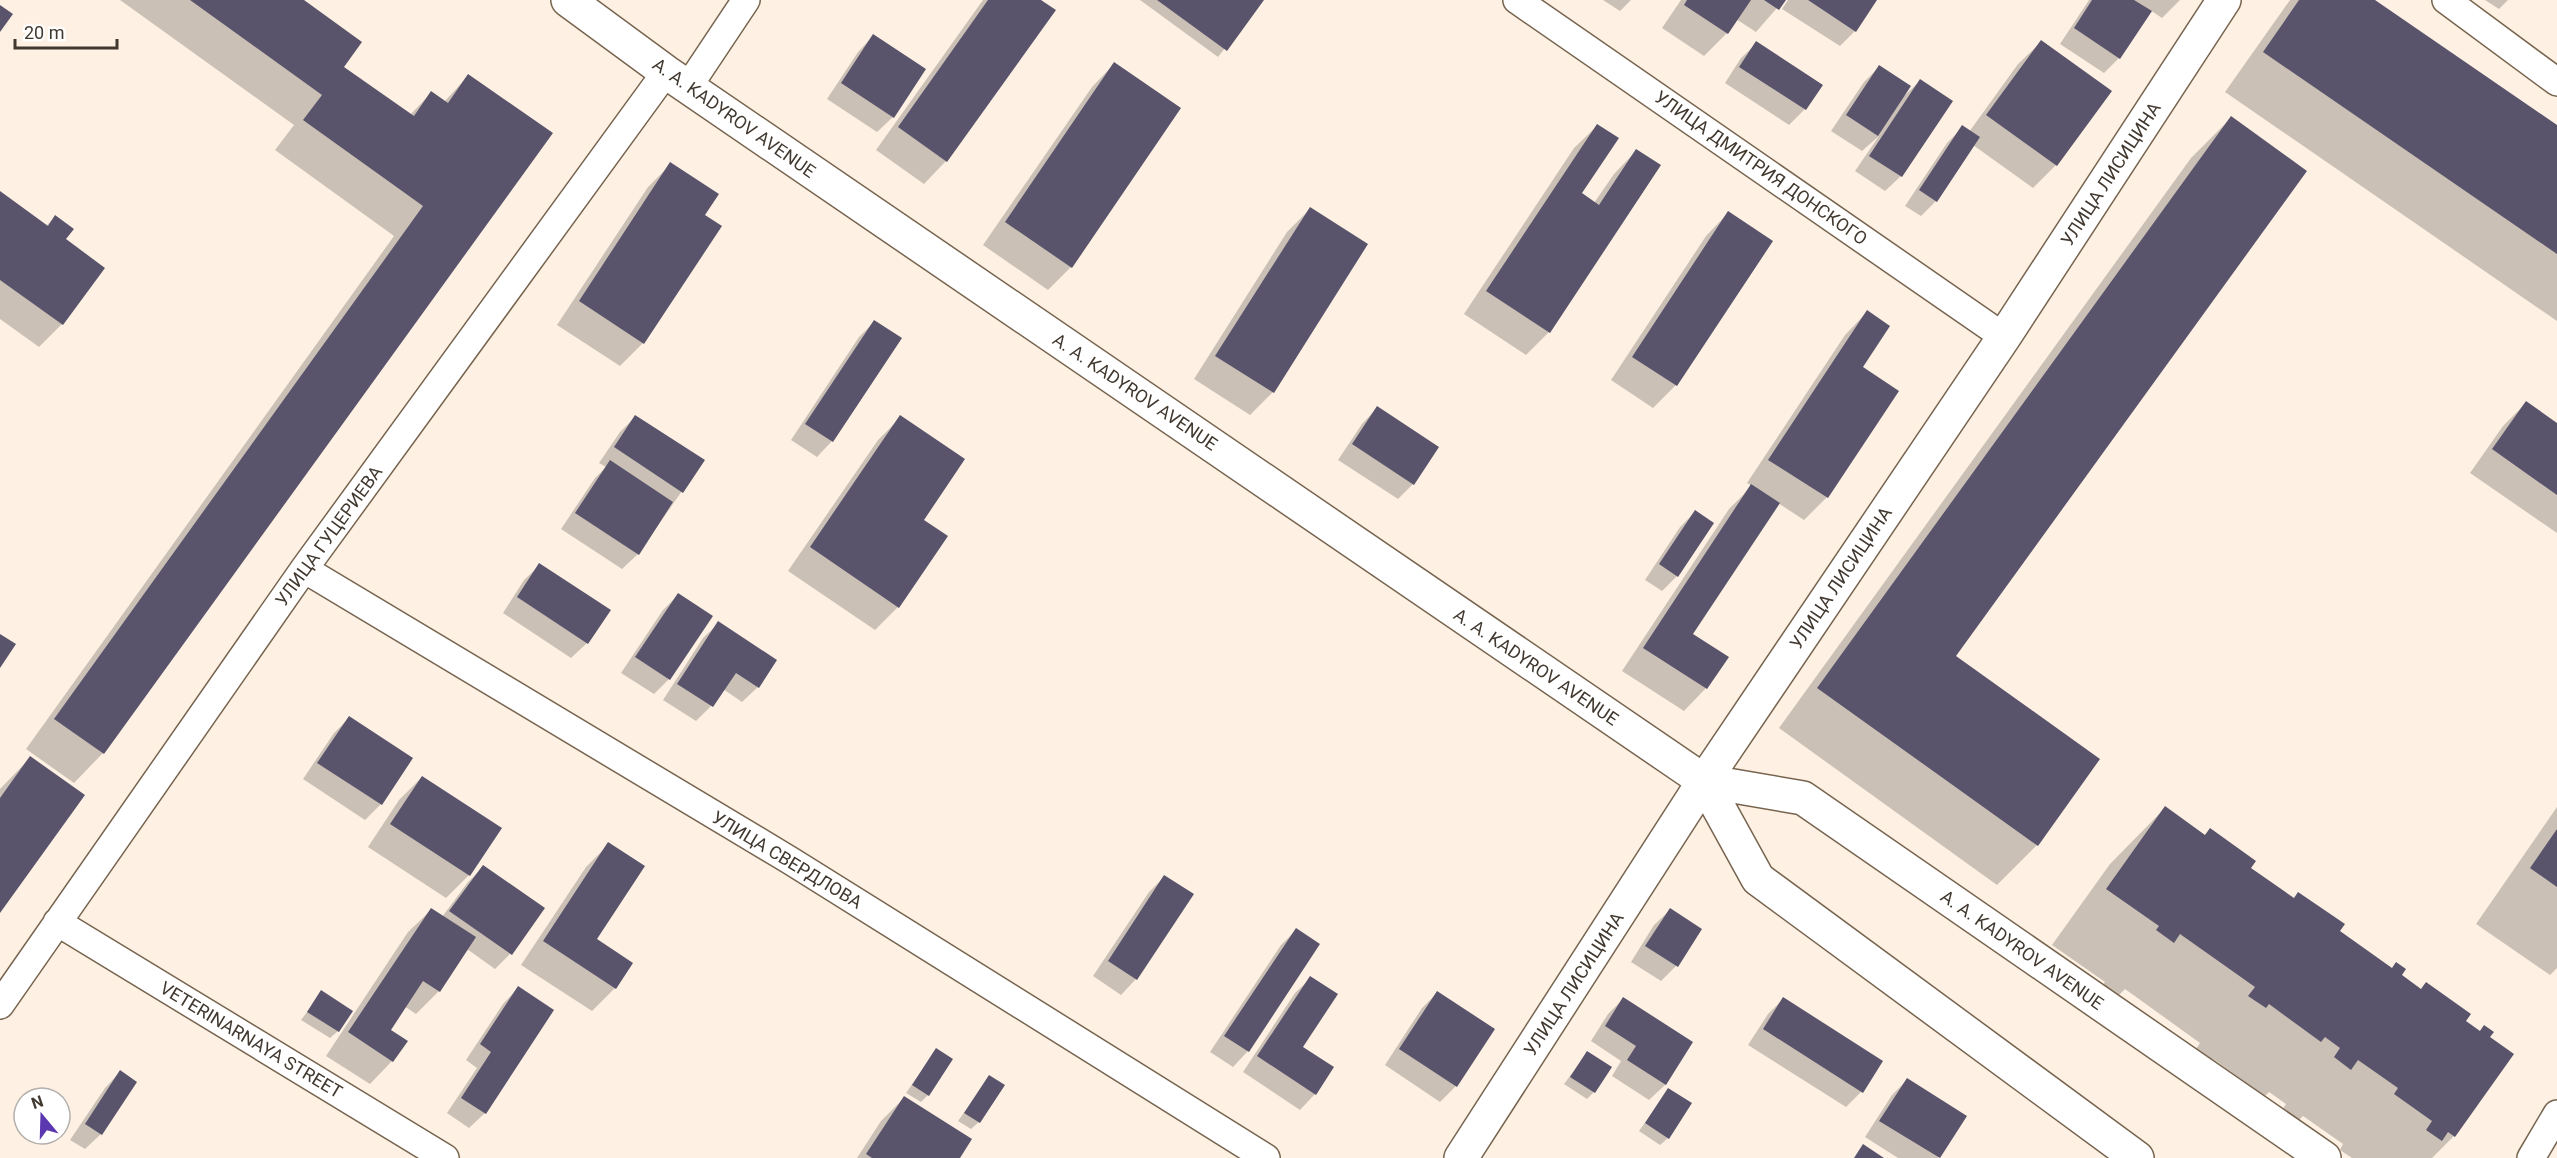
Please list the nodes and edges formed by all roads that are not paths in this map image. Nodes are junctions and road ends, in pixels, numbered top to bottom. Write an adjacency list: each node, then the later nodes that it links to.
1 (568, 0): 6 (street, A. A. KADYROV AVENUE)
2 (746, 0): 6 (street, УЛИЦА ГУЦЕРИЕВА)
3 (1518, 0): 8 (street, УЛИЦА ДМИТРИЯ ДОНСКОГО)
4 (2224, 0): 8 (street, УЛИЦА ЛИСИЦИНА)
5 (2446, 0): 7 (street)
6 (677, 80): 9 (street, УЛИЦА ГУЦЕРИЕВА); 10 (street, A. A. KADYROV AVENUE)
7 (2557, 82)
8 (2004, 337): 10 (street, УЛИЦА ЛИСИЦИНА)
9 (304, 569): 11 (street, УЛИЦА ГУЦЕРИЕВА); 15 (street, УЛИЦА СВЕРДЛОВА)
10 (1704, 781): 16 (street, УЛИЦА ЛИСИЦИНА); 17 (street, A. A. KADYROV AVENUE); 18 (street, A. A. KADYROV AVENUE)
11 (57, 922): 12 (street, УЛИЦА ГУЦЕРИЕВА); 14 (street, VETERINARNAYA STREET)
12 (0, 1005)
13 (2557, 1114): 19 (street)
14 (445, 1158)
15 (1266, 1158)
16 (1461, 1158)
17 (2137, 1158)
18 (2324, 1158)
19 (2531, 1158)

